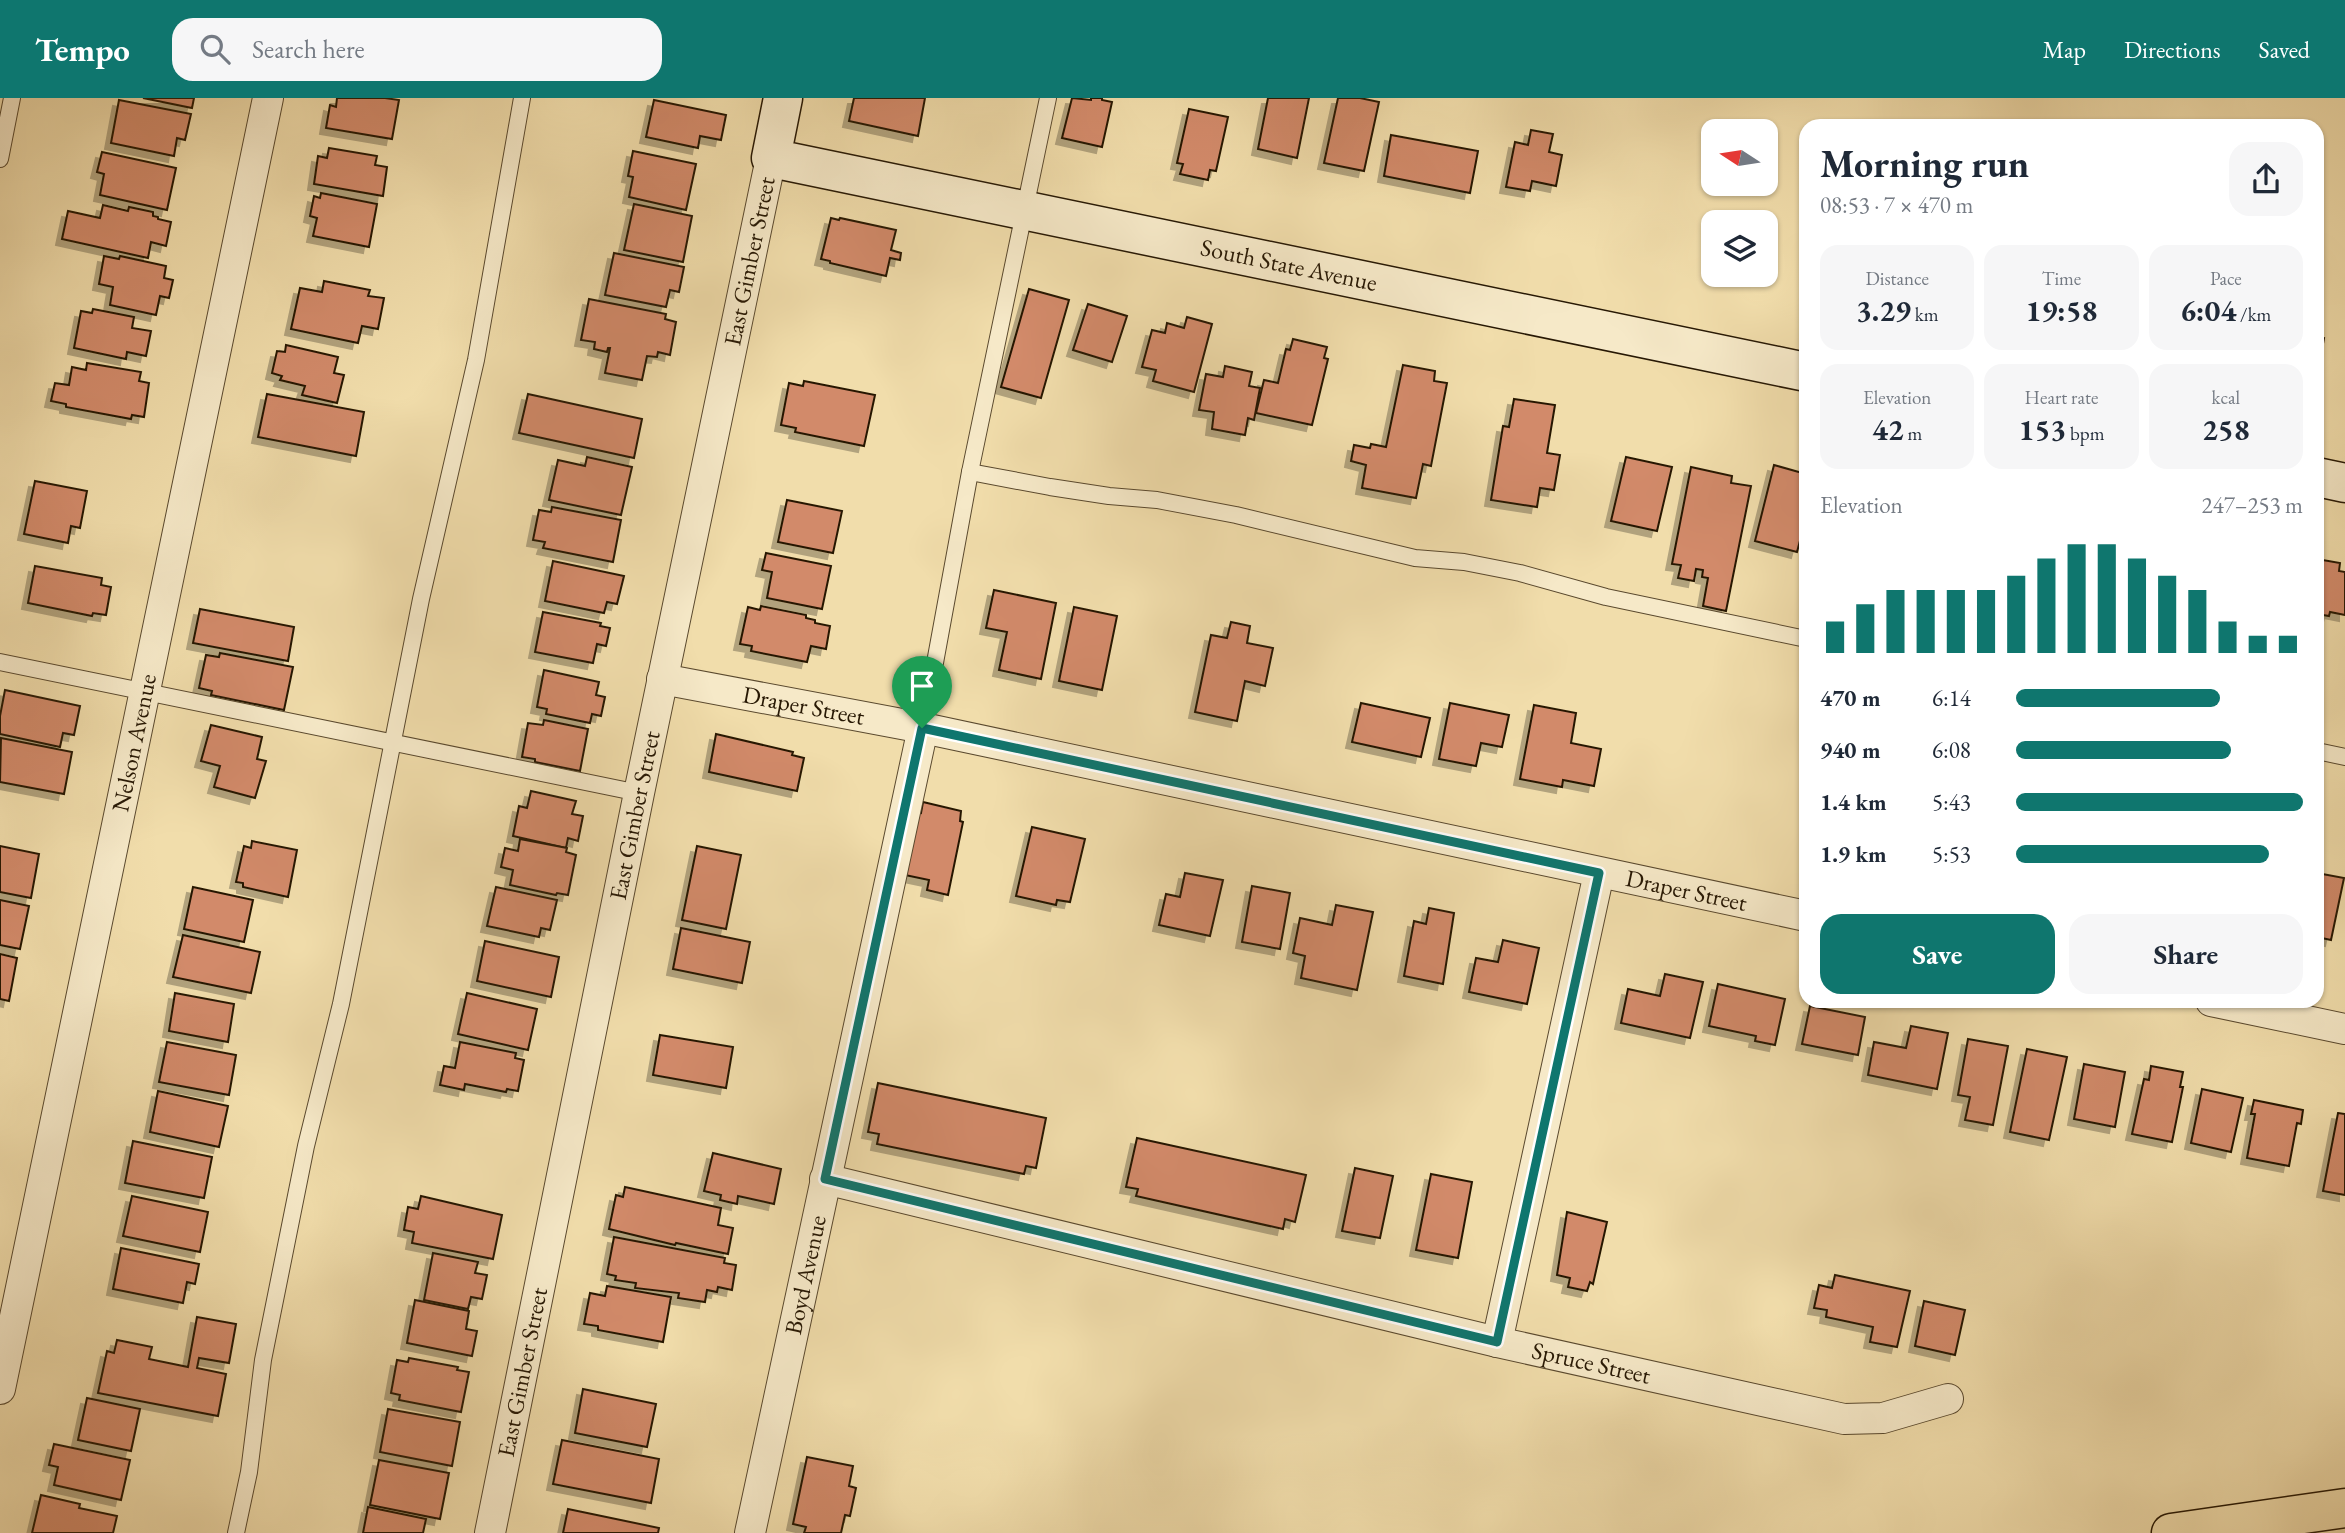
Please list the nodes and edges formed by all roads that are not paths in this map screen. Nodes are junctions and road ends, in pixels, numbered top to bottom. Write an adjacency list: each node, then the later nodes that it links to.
1 (12, 98): 7 (lane)
2 (268, 98): 16 (street, Nelson Avenue)
3 (522, 98): 18 (lane)
4 (783, 98): 6 (street, East Gimber Street)
5 (1048, 98): 8 (lane)
6 (771, 158): 8 (street, South State Avenue); 15 (street, East Gimber Street)
7 (0, 159)
8 (1026, 211): 9 (street, South State Avenue); 10 (lane)
9 (1799, 371)
10 (970, 472): 13 (lane); 17 (lane)
11 (2324, 478): 12 (street)
12 (2345, 483)
13 (1799, 638)
14 (0, 662): 16 (lane)
15 (662, 679): 17 (street, Draper Street); 21 (street, East Gimber Street)
16 (144, 692): 18 (lane); 28 (street, Nelson Avenue)
17 (922, 728): 22 (street, Draper Street); 26 (street, Boyd Avenue)
18 (391, 742): 21 (lane); 31 (lane)
19 (2324, 752): 20 (lane)
20 (2345, 757)
21 (639, 793): 32 (street, East Gimber Street)
22 (1599, 873): 23 (street, Draper Street); 27 (street)
23 (1799, 915)
24 (2244, 1008): 25 (street)
25 (2345, 1029)
26 (825, 1179): 27 (street, Spruce Street); 33 (street, Boyd Avenue)
27 (1497, 1342): 29 (street, Spruce Street)
28 (0, 1389)
29 (1948, 1399)
30 (2345, 1508): 34 (highway)
31 (236, 1533)
32 (490, 1533)
33 (750, 1533)
34 (2171, 1533)

